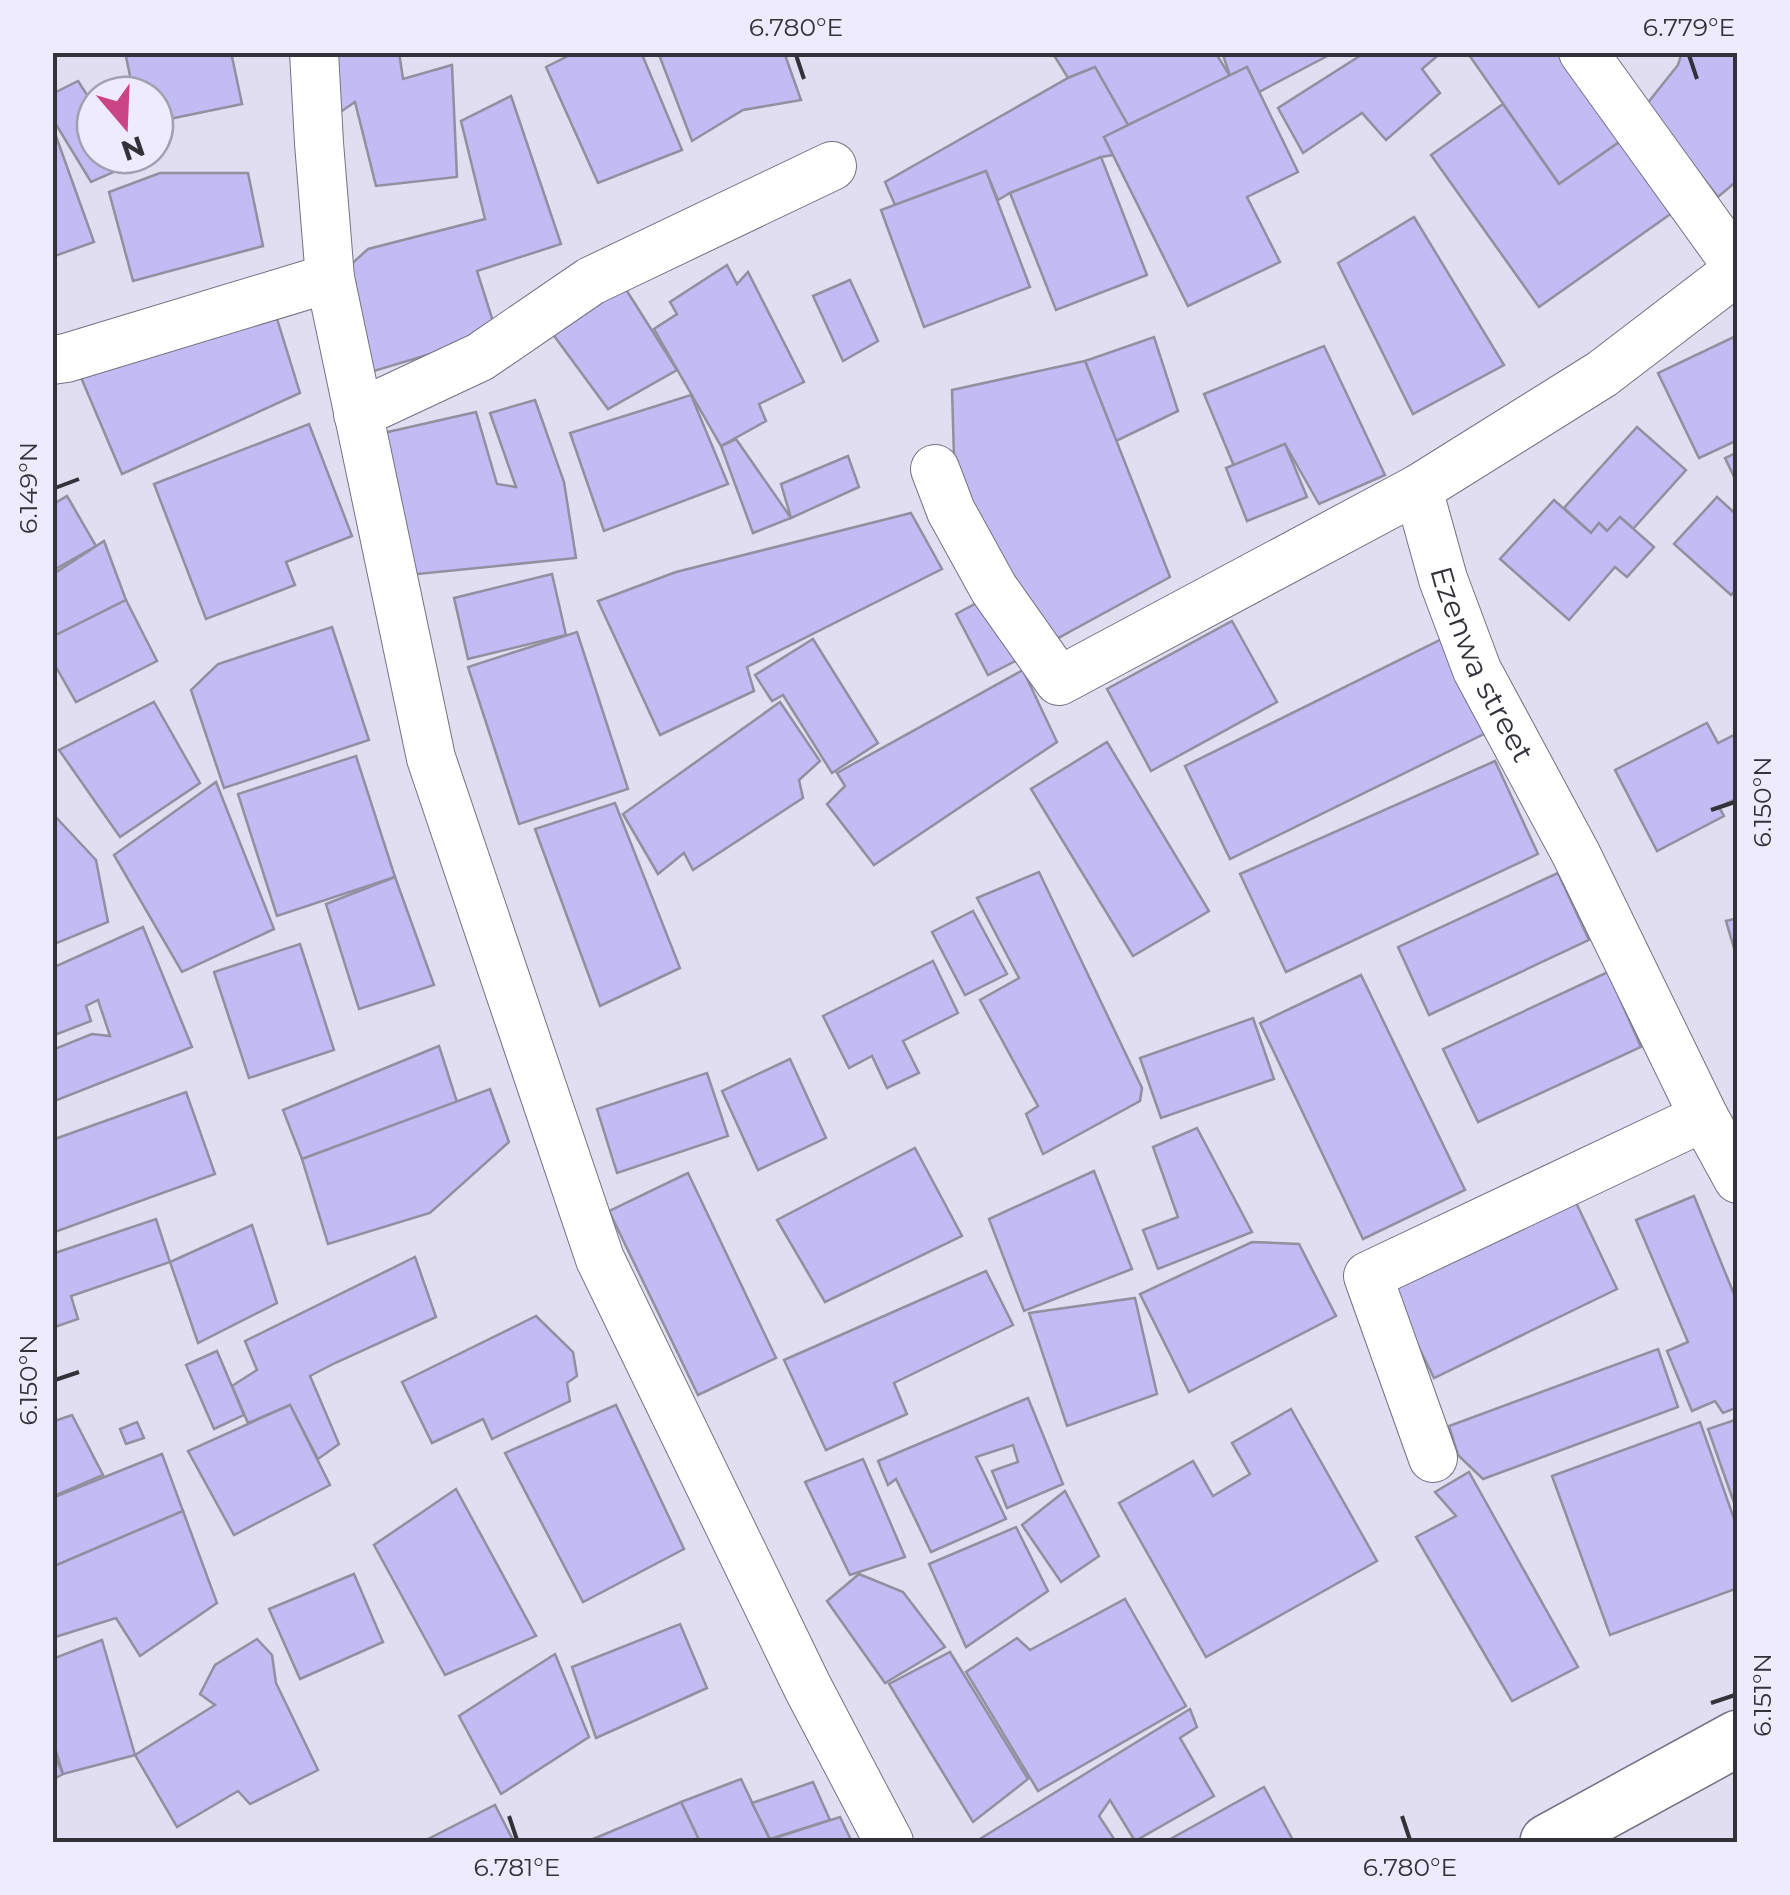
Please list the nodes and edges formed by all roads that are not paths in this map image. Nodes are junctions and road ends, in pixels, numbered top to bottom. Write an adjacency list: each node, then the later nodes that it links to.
1 (314, 52): 5 (street)
2 (1583, 52): 4 (street)
3 (832, 166): 7 (street)
4 (1738, 269): 9 (street)
5 (330, 278): 6 (street); 7 (street)
6 (52, 360)
7 (358, 414): 14 (street)
8 (935, 469): 9 (street)
9 (1418, 489): 10 (street, Ezenwa street)
10 (1704, 1117): 11 (street, Ezenwa street); 12 (street)
11 (1738, 1179)
12 (1433, 1458)
13 (1738, 1738): 15 (street)
14 (889, 1842)
15 (1548, 1842)

